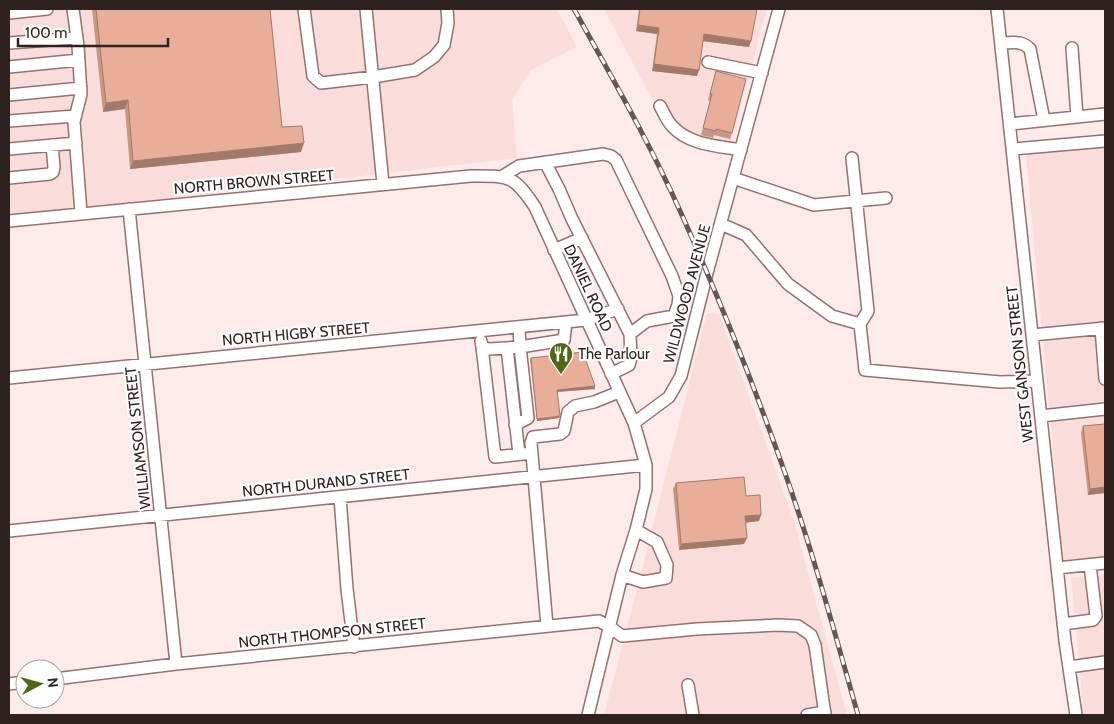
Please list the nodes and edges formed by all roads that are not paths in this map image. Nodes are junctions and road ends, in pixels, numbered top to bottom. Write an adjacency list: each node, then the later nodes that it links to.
1 (47, 9): 8 (street)
2 (73, 9): 9 (street)
3 (304, 9): 17 (street)
4 (366, 9): 17 (street)
5 (447, 9): 17 (street)
6 (779, 9): 16 (street, WILDWOOD AVENUE)
7 (997, 9): 11 (street, WEST GANSON STREET)
8 (9, 13)
9 (77, 38): 10 (street); 13 (street)
10 (9, 44)
11 (1001, 44): 24 (street); 26 (street, WEST GANSON STREET)
12 (1072, 48): 23 (street)
13 (79, 60): 15 (street); 18 (street)
14 (708, 62): 16 (street)
15 (9, 67)
16 (762, 73): 32 (street, WILDWOOD AVENUE)
17 (373, 78): 38 (street)
18 (81, 88): 19 (street); 22 (street)
19 (9, 95)
20 (660, 106): 32 (street)
21 (1105, 114): 23 (street)
22 (76, 116): 25 (street); 28 (street)
23 (1077, 117): 24 (street)
24 (1044, 120): 26 (street)
25 (9, 121)
26 (1010, 124): 31 (street, WEST GANSON STREET)
27 (1105, 141): 31 (street)
28 (76, 142): 29 (street); 42 (street)
29 (52, 145): 30 (street); 36 (street)
30 (9, 149)
31 (1012, 149): 57 (street, WEST GANSON STREET)
32 (741, 150): 37 (street, WILDWOOD AVENUE)
33 (852, 158): 40 (street)
34 (545, 162): 35 (street); 45 (street); 48 (street)
35 (503, 176): 38 (street, NORTH BROWN STREET); 46 (street, DANIEL ROAD)
36 (9, 178)
37 (733, 178): 40 (street); 44 (street, WILDWOOD AVENUE)
38 (383, 184): 41 (street, NORTH BROWN STREET)
39 (886, 198): 40 (street)
40 (856, 201): 52 (street)
41 (129, 209): 42 (street, NORTH BROWN STREET); 61 (street, WILLIAMSON STREET)
42 (81, 213): 43 (street, NORTH BROWN STREET)
43 (9, 221)
44 (721, 224): 51 (street, WILDWOOD AVENUE); 52 (street)
45 (582, 238): 46 (street); 47 (street)
46 (554, 250): 49 (street, DANIEL ROAD)
47 (618, 308): 49 (street, NORTH HIGBY STREET); 56 (street)
48 (674, 316): 51 (street); 56 (street)
49 (586, 320): 50 (street, NORTH HIGBY STREET); 62 (street, DANIEL ROAD)
50 (566, 322): 53 (street, NORTH HIGBY STREET); 58 (street)
51 (694, 324): 69 (street, WILDWOOD AVENUE)
52 (860, 324): 65 (street)
53 (519, 327): 55 (street, NORTH HIGBY STREET); 58 (street)
54 (1103, 328): 57 (street); 64 (street)
55 (480, 332): 59 (street); 61 (street, NORTH HIGBY STREET)
56 (630, 334): 62 (street)
57 (1032, 335): 65 (street, WEST GANSON STREET)
58 (520, 346): 60 (street); 70 (street)
59 (482, 347): 60 (street); 72 (street)
60 (507, 348): 70 (street)
61 (145, 363): 63 (street, NORTH HIGBY STREET); 76 (street, WILLIAMSON STREET)
62 (611, 374): 66 (street, DANIEL ROAD)
63 (9, 378)
64 (1105, 379)
65 (1037, 381): 68 (street, WEST GANSON STREET)
66 (619, 392): 69 (street, DANIEL ROAD); 71 (street)
67 (1105, 409): 68 (street)
68 (1041, 416): 81 (street, WEST GANSON STREET)
69 (634, 423): 73 (street)
70 (516, 425): 72 (street)
71 (532, 453): 72 (street); 74 (street)
72 (519, 454)
73 (646, 465): 74 (street, NORTH DURAND STREET); 77 (street)
74 (534, 477): 75 (street, NORTH DURAND STREET); 84 (street)
75 (340, 496): 76 (street, NORTH DURAND STREET); 86 (street)
76 (161, 515): 78 (street, NORTH DURAND STREET); 88 (street, WILLIAMSON STREET)
77 (636, 530): 82 (street); 82 (street)
78 (9, 531)
79 (1105, 563): 80 (street)
80 (1090, 565): 81 (street); 83 (street)
81 (1057, 568): 83 (street, WEST GANSON STREET)
82 (622, 576): 85 (street)
83 (1063, 624): 89 (street, WEST GANSON STREET)
84 (547, 626): 85 (street, NORTH THOMPSON STREET); 86 (street, NORTH THOMPSON STREET)
85 (610, 626): 92 (street, NORTH THOMPSON STREET); 93 (street)
86 (354, 647): 88 (street, NORTH THOMPSON STREET)
87 (1105, 662): 89 (street)
88 (176, 664): 90 (street, NORTH THOMPSON STREET)
89 (1069, 667): 96 (street, WEST GANSON STREET)
90 (65, 678)
91 (688, 685): 94 (street)
92 (825, 714): 95 (street)
93 (588, 715)
94 (693, 715)
95 (806, 715)
96 (1076, 715)

